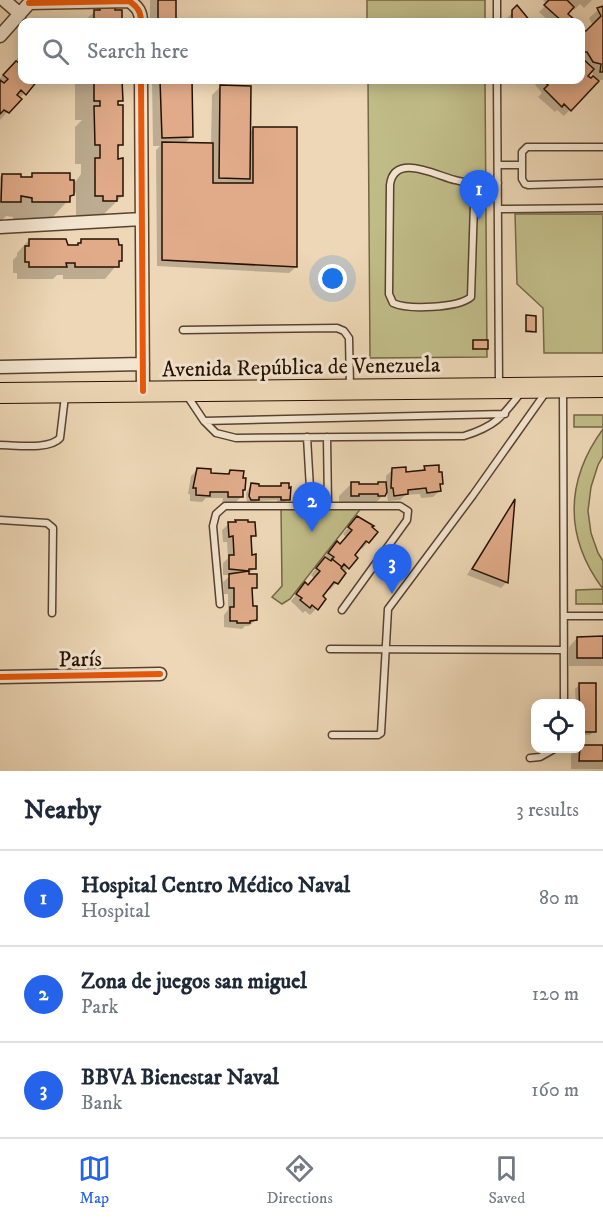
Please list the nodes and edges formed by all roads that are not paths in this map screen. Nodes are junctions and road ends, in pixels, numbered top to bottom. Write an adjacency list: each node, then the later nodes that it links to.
1 (4, 0): 4 (street)
2 (496, 0): 6 (lane)
3 (30, 2): 4 (street); 5 (street)
4 (20, 14): 7 (street)
5 (141, 18)
6 (497, 18)
7 (0, 36)
8 (141, 84): 18 (street)
9 (497, 84): 11 (lane)
10 (603, 147): 12 (lane)
11 (498, 165): 12 (lane); 13 (lane)
12 (522, 165): 14 (lane)
13 (498, 183): 15 (lane); 17 (lane)
14 (603, 183)
15 (474, 204)
16 (603, 208): 17 (lane)
17 (498, 209): 26 (lane)
18 (142, 219): 19 (street); 21 (street)
19 (0, 227)
20 (183, 330): 27 (lane)
21 (143, 364): 22 (street); 30 (street)
22 (0, 367)
23 (524, 387): 24 (main road, Avenida República de Venezuela); 26 (main road, Avenida República de Venezuela); 32 (lane)
24 (556, 387): 25 (main road, Avenida República de Venezuela); 43 (lane); 46 (lane)
25 (603, 387)
26 (499, 388): 27 (main road, Avenida República de Venezuela)
27 (350, 390): 28 (main road, Avenida República de Venezuela)
28 (184, 391): 30 (main road, Avenida República de Venezuela); 33 (lane)
29 (65, 392): 30 (main road, Avenida República de Venezuela); 31 (main road, Avenida República de Venezuela); 36 (lane)
30 (142, 392)
31 (0, 393)
32 (505, 414): 33 (lane); 35 (lane)
33 (204, 421): 34 (lane)
34 (307, 437): 35 (lane); 37 (lane)
35 (327, 437): 38 (lane)
36 (0, 445)
37 (311, 506): 38 (lane); 40 (lane)
38 (328, 506): 41 (lane)
39 (0, 520): 42 (lane)
40 (220, 604)
41 (342, 610)
42 (52, 614)
43 (564, 616): 44 (lane); 47 (lane)
44 (603, 616)
45 (330, 649): 46 (lane)
46 (385, 649): 47 (lane); 51 (lane)
47 (564, 650): 50 (lane)
48 (160, 674): 49 (street, París)
49 (0, 677)
50 (564, 699)
51 (332, 735)
52 (547, 753): 53 (lane)
53 (530, 758)

